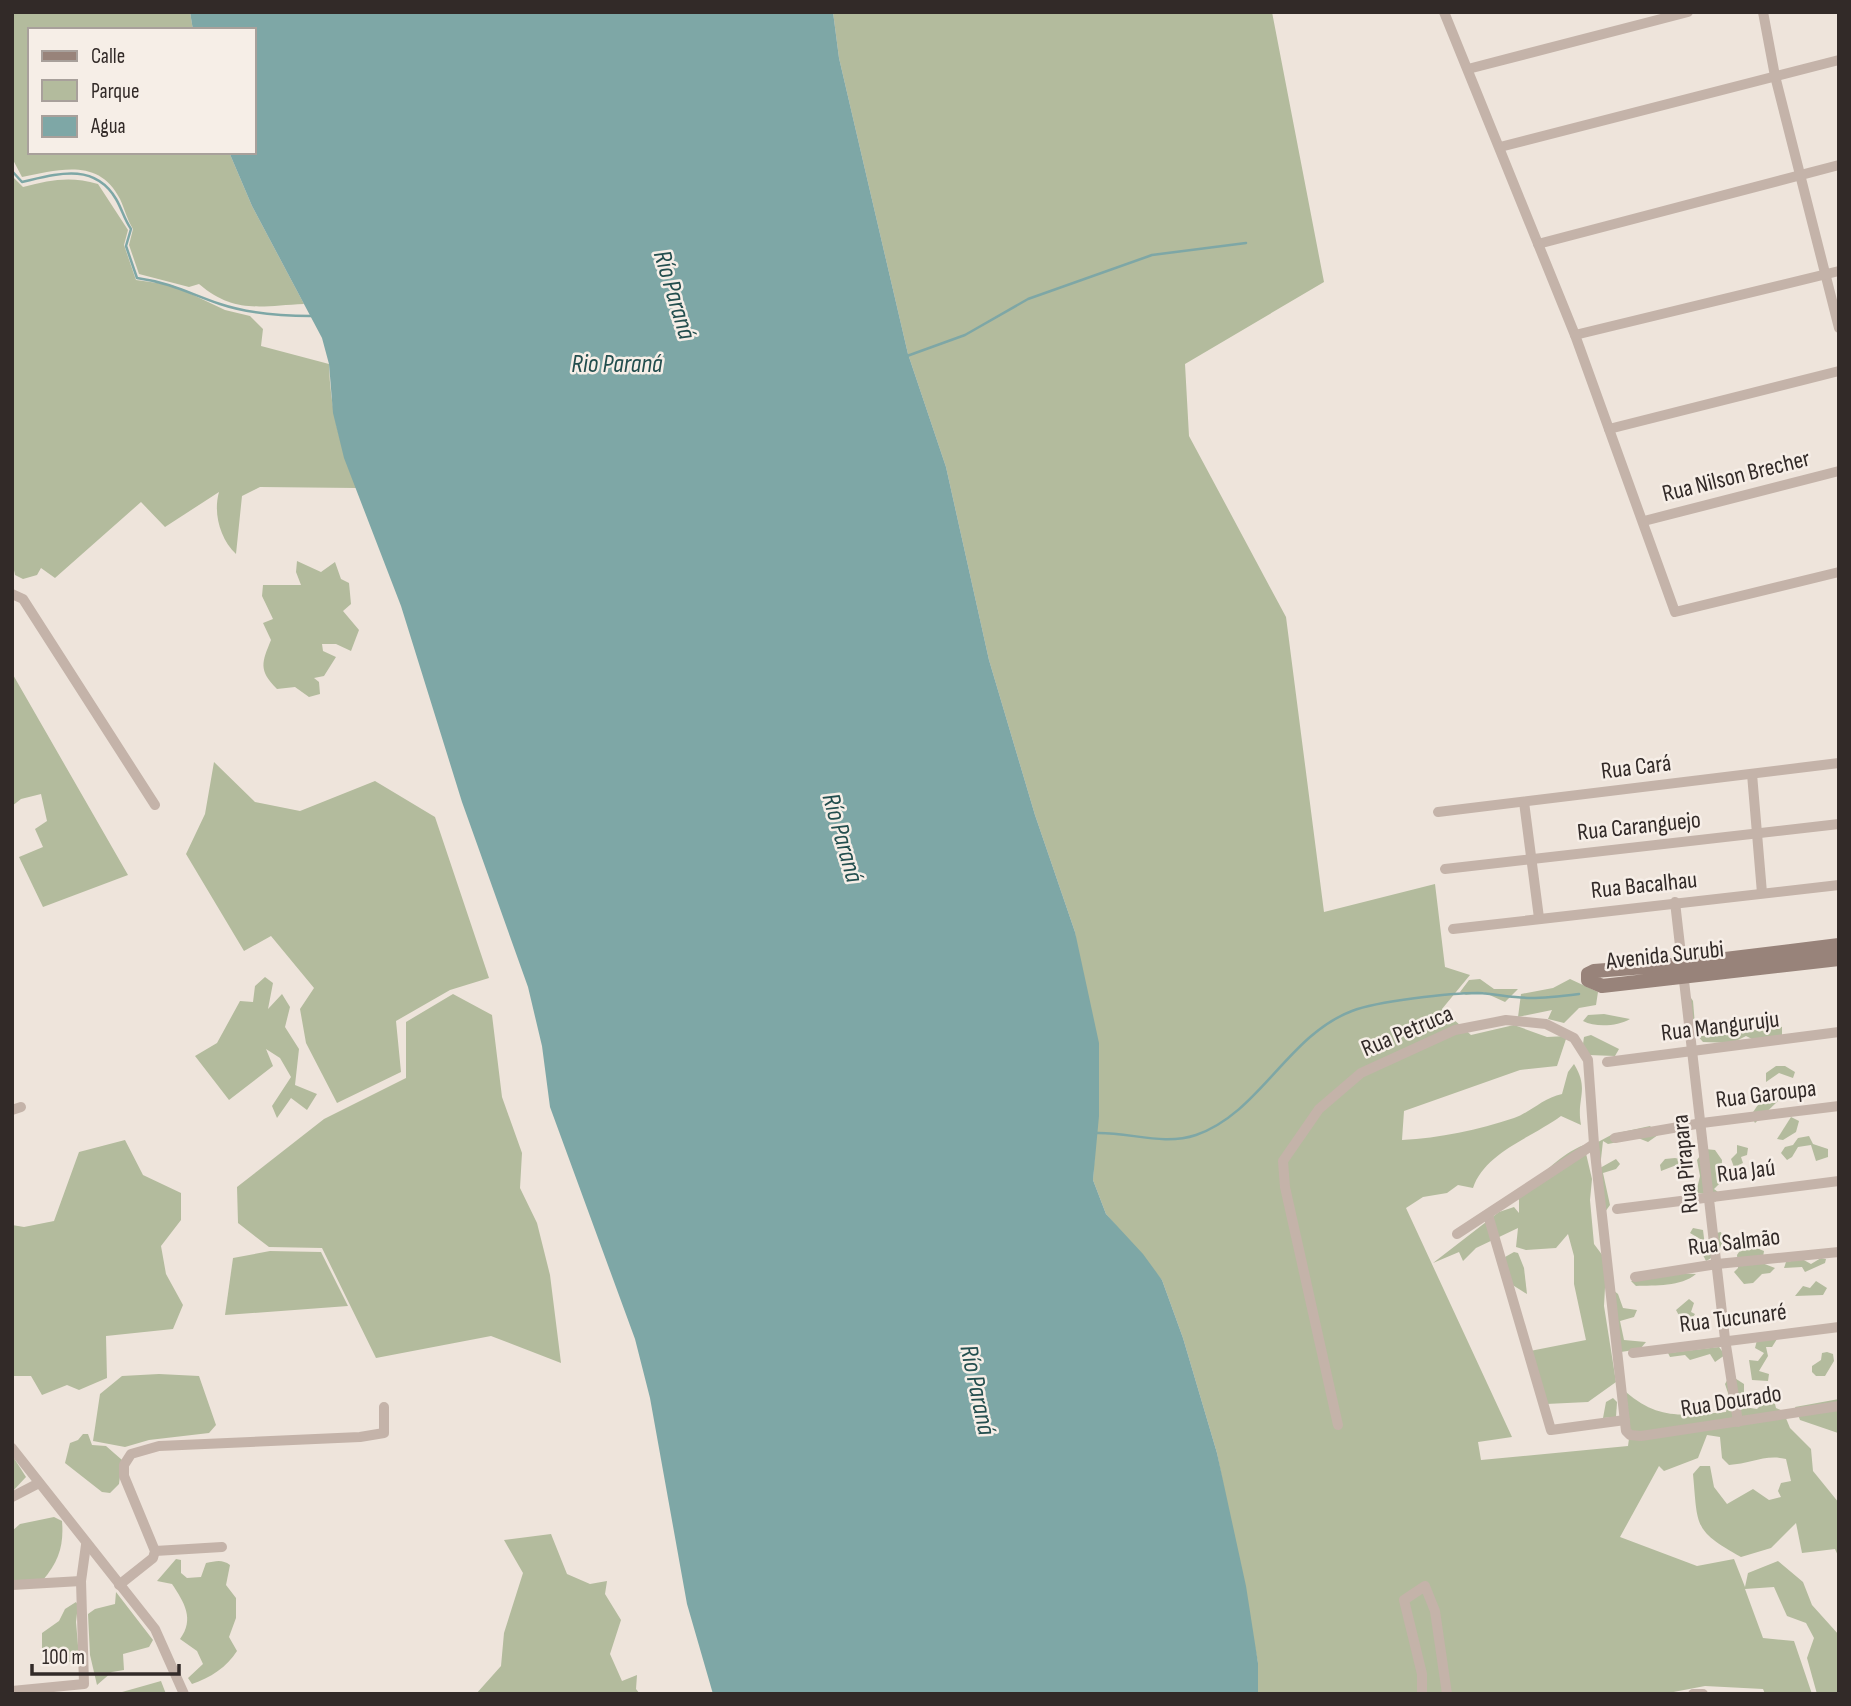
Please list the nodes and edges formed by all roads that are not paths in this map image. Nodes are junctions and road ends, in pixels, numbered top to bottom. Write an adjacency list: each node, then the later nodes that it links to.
1 (1444, 12): 5 (street)
2 (1688, 12): 5 (street)
3 (1763, 12): 6 (street)
4 (1839, 60): 6 (street)
5 (1468, 69): 7 (street)
6 (1775, 76): 7 (street); 9 (street)
7 (1500, 147): 10 (street)
8 (1839, 165): 9 (street)
9 (1798, 173): 10 (street); 12 (street)
10 (1538, 244): 14 (street)
11 (1839, 271): 12 (street)
12 (1826, 275): 13 (street); 14 (street)
13 (1839, 328)
14 (1575, 335): 16 (street)
15 (1839, 371): 16 (street)
16 (1609, 429): 18 (street)
17 (1839, 471): 18 (street, Rua Nilson Brecher)
18 (1644, 521): 19 (street)
19 (1839, 572)
20 (12, 594): 24 (street)
21 (1839, 763): 22 (street, Rua Cará)
22 (1752, 774): 23 (street, Rua Cará); 27 (street)
23 (1524, 802): 25 (street, Rua Cará); 28 (street)
24 (155, 805)
25 (1438, 811)
26 (1839, 824): 27 (street, Rua Caranguejo)
27 (1758, 834): 28 (street, Rua Caranguejo); 31 (street)
28 (1532, 859): 29 (street, Rua Caranguejo); 33 (street)
29 (1445, 869)
30 (1839, 885): 31 (street, Rua Bacalhau)
31 (1762, 893): 32 (street, Rua Bacalhau)
32 (1675, 902): 33 (street, Rua Bacalhau); 37 (street, Rua Pirapara)
33 (1539, 918): 34 (street, Rua Bacalhau)
34 (1453, 929)
35 (1839, 945): 37 (street, Avenida Surubi)
36 (1839, 958): 37 (street, Avenida Surubi)
37 (1684, 971): 37 (street, Avenida Surubi); 39 (street, Rua Pirapara)
38 (1839, 1032): 39 (street, Rua Manguruju)
39 (1691, 1049): 40 (street, Rua Manguruju); 42 (street, Rua Pirapara)
40 (1607, 1062)
41 (1839, 1106): 42 (street, Rua Garoupa)
42 (1702, 1123): 43 (street, Rua Garoupa); 46 (street, Rua Pirapara)
43 (1615, 1138)
44 (1594, 1144): 48 (street); 58 (street, Rua Petruca); 60 (street, Rua Petruca)
45 (1839, 1181): 46 (street, Rua Jaú)
46 (1710, 1197): 47 (street, Rua Jaú); 51 (street, Rua Pirapara)
47 (1617, 1209)
48 (1488, 1215): 49 (street); 58 (street)
49 (1457, 1234)
50 (1839, 1252): 51 (street, Rua Salmão)
51 (1717, 1264): 52 (street, Rua Salmão); 54 (street, Rua Pirapara)
52 (1635, 1277)
53 (1839, 1327): 54 (street, Rua Tucunaré)
54 (1725, 1339): 55 (street, Rua Tucunaré); 59 (street, Rua Pirapara)
55 (1633, 1353)
56 (1839, 1406): 59 (street, Rua Dourado)
57 (384, 1407): 67 (street)
58 (1625, 1420): 61 (street, Rua Petruca)
59 (1738, 1422): 61 (street, Rua Dourado)
60 (1338, 1425)
61 (1630, 1436)
62 (12, 1448): 63 (street)
63 (39, 1483): 64 (street); 65 (street)
64 (12, 1497)
65 (86, 1545): 68 (street); 70 (street)
66 (222, 1547): 67 (street)
67 (155, 1551): 70 (street)
68 (81, 1581): 69 (street); 71 (street)
69 (12, 1585)
70 (119, 1585): 72 (street)
71 (12, 1691)
72 (184, 1694)
73 (1422, 1694): 74 (street)
74 (1447, 1694)
75 (1693, 1694): 76 (street)
76 (1703, 1694)

